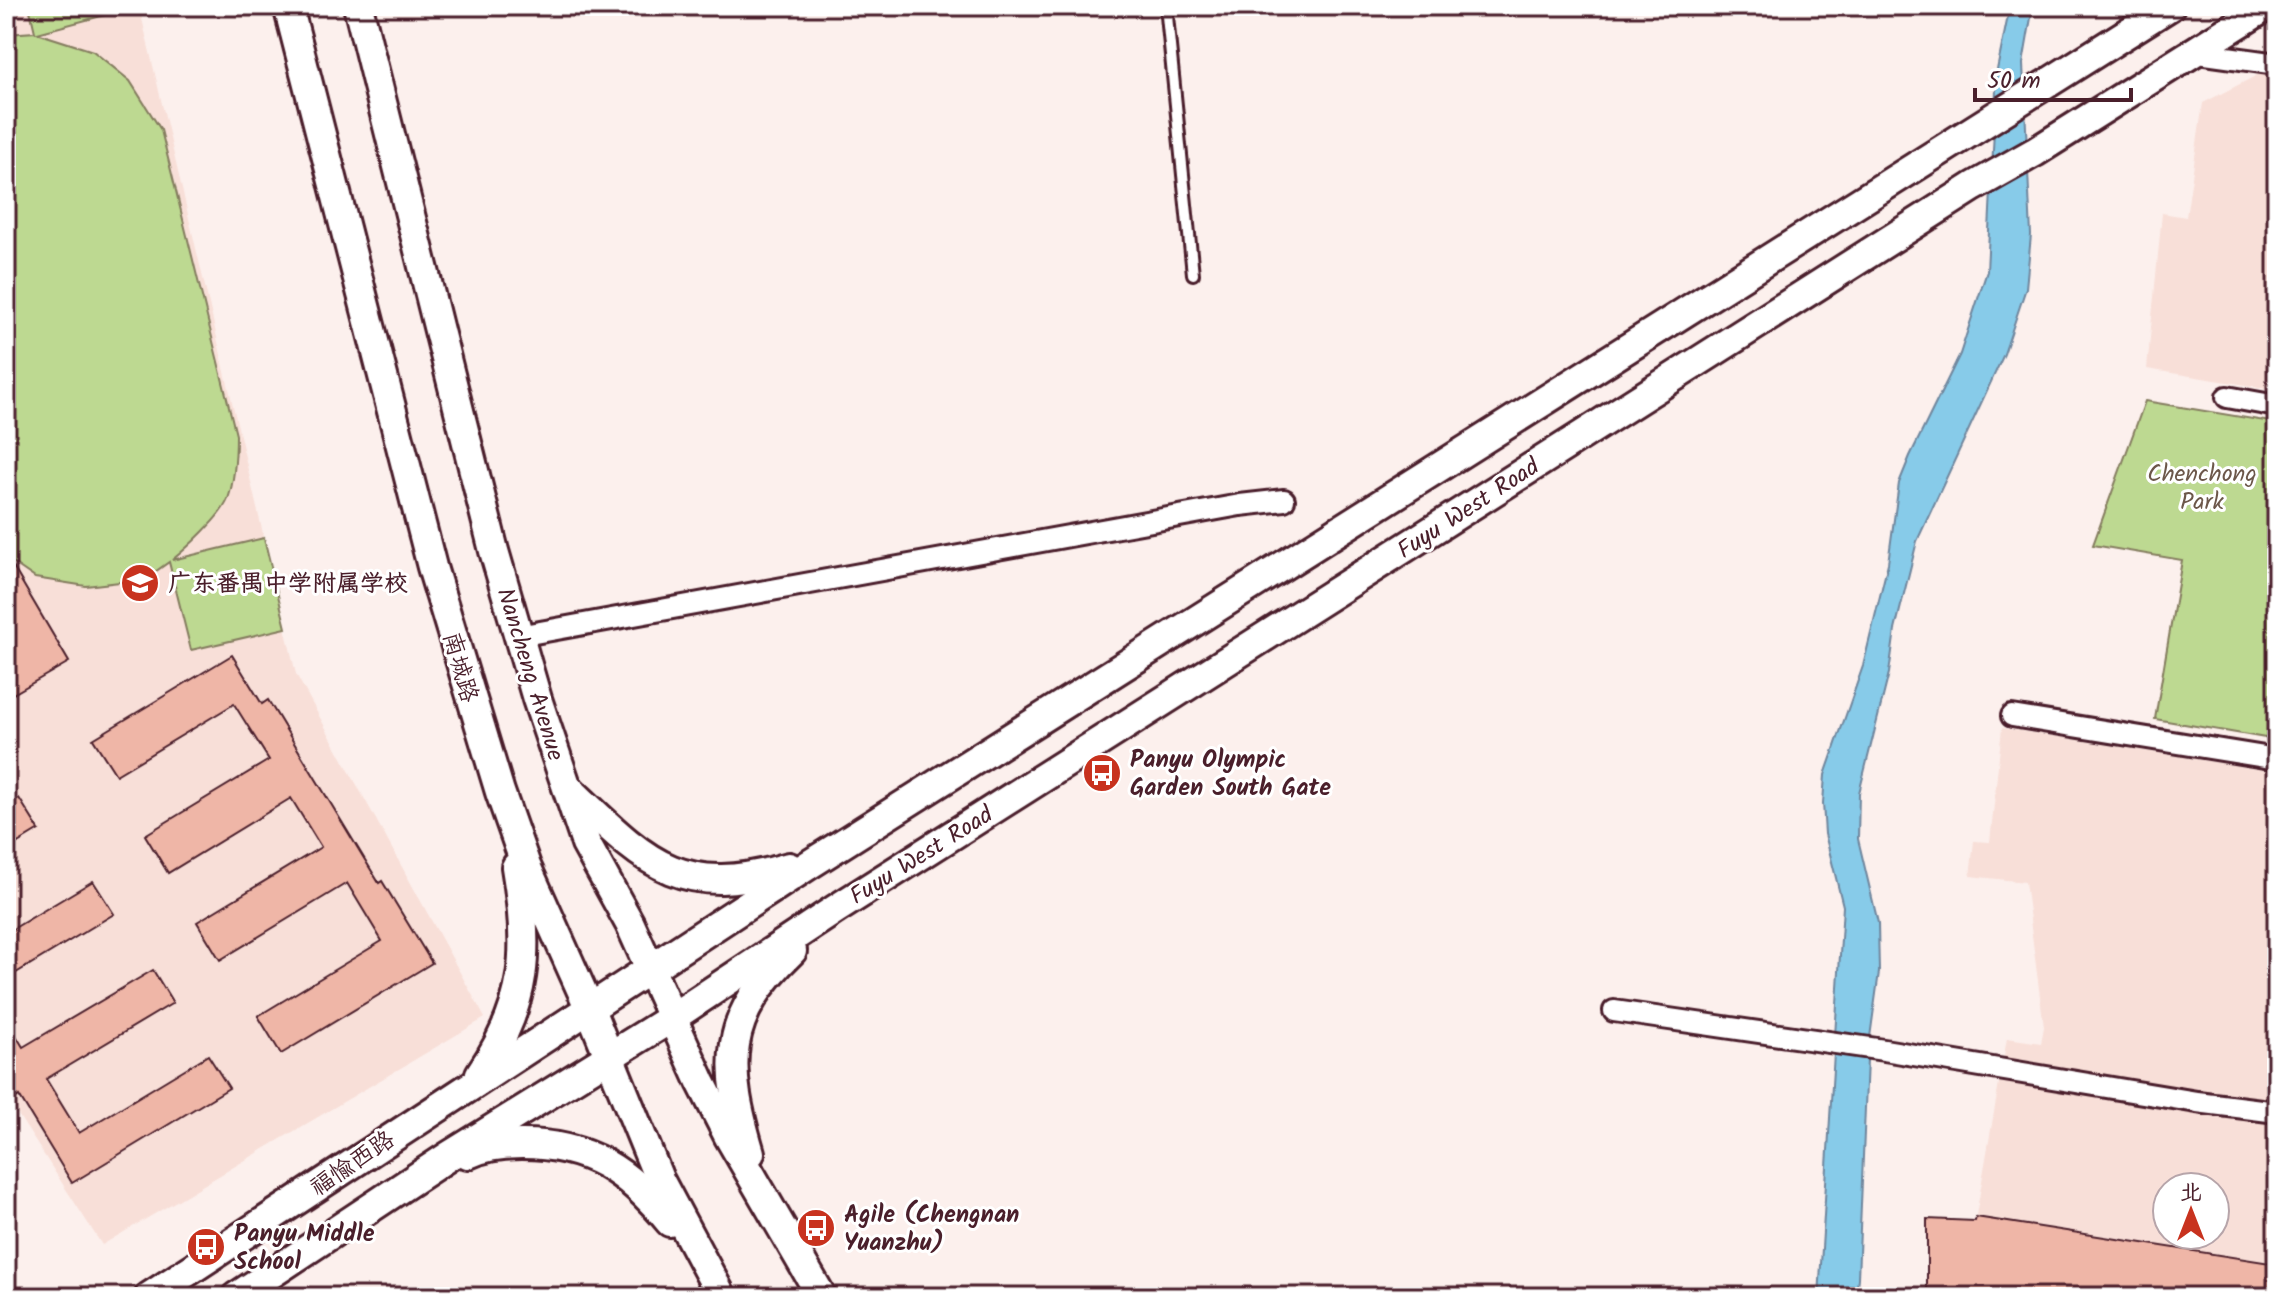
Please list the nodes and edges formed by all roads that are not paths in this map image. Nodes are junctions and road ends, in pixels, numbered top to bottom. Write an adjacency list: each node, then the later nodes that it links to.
1 (288, 6): 16 (street, 南城路)
2 (358, 6): 12 (street, Nancheng Avenue)
3 (1166, 6): 8 (lane)
4 (2170, 6): 17 (street)
5 (2267, 6): 6 (street, Fuyu West Road)
6 (2191, 52): 7 (street); 18 (street, Fuyu West Road)
7 (2277, 64)
8 (1193, 274)
9 (2227, 397): 10 (street)
10 (2277, 406)
11 (1284, 500): 12 (street)
12 (518, 636): 15 (street, Nancheng Avenue)
13 (2012, 716): 14 (street)
14 (2277, 759)
15 (566, 786): 17 (street); 19 (street, Nancheng Avenue)
16 (506, 810): 20 (street, 南城路); 24 (street)
17 (861, 831): 19 (street)
18 (836, 909): 22 (street, Fuyu West Road); 27 (street)
19 (650, 967): 20 (street, 福愉西路); 22 (street, Nancheng Avenue)
20 (589, 1007): 23 (street, 南城路); 24 (street, 福愉西路)
21 (1614, 1011): 25 (street)
22 (673, 1017): 23 (street, Fuyu West Road); 27 (street, Nancheng Avenue)
23 (608, 1056): 26 (street, Fuyu West Road); 28 (street, 南城路)
24 (475, 1082): 29 (street, 福愉西路)
25 (2277, 1112)
26 (413, 1180): 28 (street); 30 (street, 福愉西路)
27 (765, 1199): 32 (street, Nancheng Avenue)
28 (706, 1268): 31 (street, 南城路)
29 (149, 1297)
30 (236, 1297)
31 (722, 1297)
32 (822, 1297)

